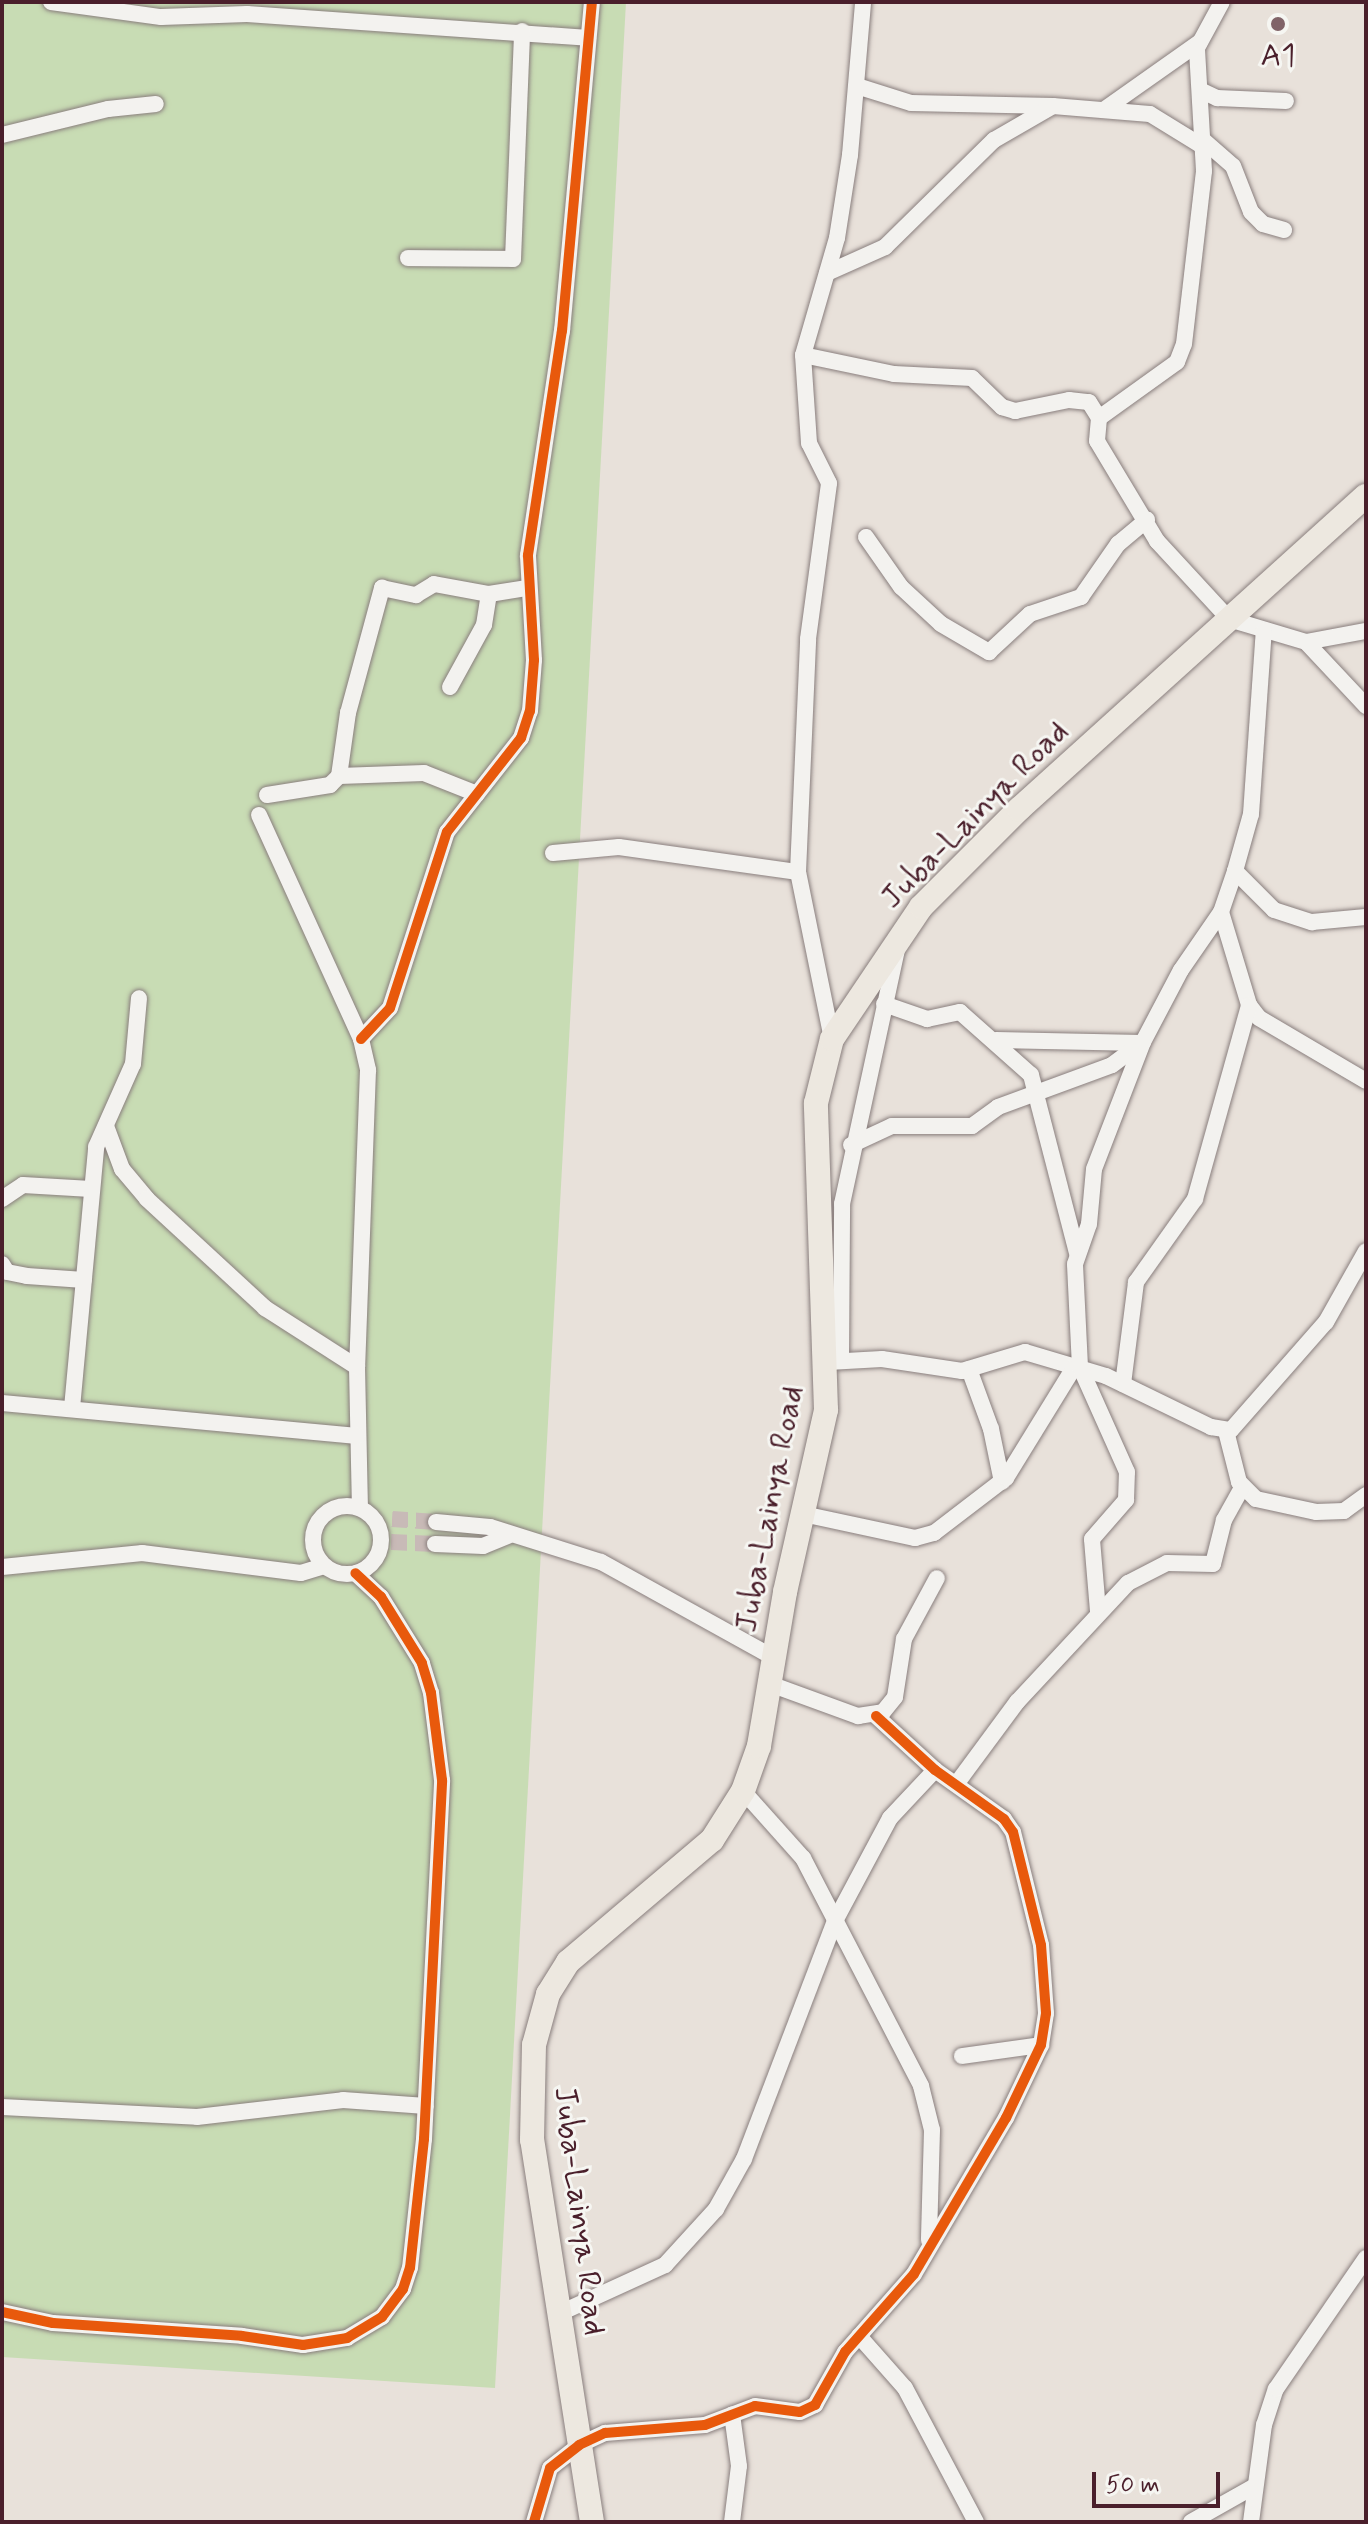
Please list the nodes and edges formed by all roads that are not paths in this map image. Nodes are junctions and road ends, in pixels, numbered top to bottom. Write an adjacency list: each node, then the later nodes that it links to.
1 (51, 2): 6 (street)
2 (323, 2): 6 (street)
3 (592, 2): 8 (street)
4 (863, 2): 20 (street)
5 (1222, 2): 9 (street)
6 (323, 21): 7 (street)
7 (522, 31): 8 (street); 19 (street)
8 (588, 38): 26 (street)
9 (1200, 42): 11 (street); 15 (street)
10 (860, 87): 14 (street)
11 (1202, 91): 12 (street); 17 (street)
12 (1286, 101)
13 (156, 104): 16 (street)
14 (1053, 106): 15 (street); 20 (street)
15 (1105, 109): 17 (street)
16 (2, 135)
17 (1202, 142): 18 (street); 22 (street)
18 (1284, 230)
19 (408, 258)
20 (827, 273): 21 (street)
21 (803, 355): 22 (street); 40 (street)
22 (1099, 418): 24 (street)
23 (1366, 496): 28 (main road, Juba-Lainya Road)
24 (1147, 520): 25 (street); 28 (street)
25 (866, 537)
26 (528, 588): 27 (street); 35 (street)
27 (489, 594): 32 (street); 34 (street)
28 (1229, 619): 29 (street); 43 (main road, Juba-Lainya Road)
29 (1264, 630): 31 (street); 39 (street)
30 (1366, 631): 31 (street)
31 (1306, 642): 33 (street)
32 (450, 687)
33 (1366, 706)
34 (339, 776): 35 (street); 36 (street)
35 (477, 794): 47 (street)
36 (267, 795)
37 (259, 815): 47 (street)
38 (553, 853): 40 (street)
39 (1235, 871): 41 (street); 42 (street)
40 (798, 872): 48 (street)
41 (1221, 912): 46 (street); 50 (street)
42 (1366, 917)
43 (901, 933): 45 (street); 48 (main road, Juba-Lainya Road)
44 (139, 998): 53 (street)
45 (884, 1004): 49 (street); 54 (street)
46 (1249, 1005): 51 (street); 65 (street)
47 (361, 1039): 62 (street)
48 (832, 1039): 61 (main road, Juba-Lainya Road)
49 (996, 1040): 50 (street); 52 (street)
50 (1143, 1042): 52 (street); 58 (street)
51 (1366, 1081)
52 (1039, 1093): 54 (street); 58 (street)
53 (106, 1126): 55 (street); 62 (street)
54 (851, 1145): 61 (street)
55 (91, 1189): 56 (street); 60 (street)
56 (2, 1199)
57 (1366, 1251): 68 (street)
58 (1077, 1253): 63 (street)
59 (2, 1264): 60 (street)
60 (84, 1280): 67 (street)
61 (835, 1362): 64 (street); 74 (main road, Juba-Lainya Road)
62 (357, 1367): 69 (street)
63 (1078, 1367): 64 (street); 65 (street); 70 (street); 83 (street)
64 (969, 1369): 70 (street)
65 (1123, 1384): 68 (street)
66 (2, 1403): 67 (street)
67 (72, 1408): 69 (street)
68 (1226, 1431): 71 (street)
69 (357, 1436): 73 (street)
70 (1002, 1482): 74 (street)
71 (1242, 1487): 72 (street); 83 (street)
72 (1366, 1495)
73 (363, 1510): 75 (street); 79 (street); 81 (street)
74 (803, 1514): 84 (main road, Juba-Lainya Road)
75 (392, 1519)
76 (436, 1522): 77 (street)
77 (508, 1536): 78 (street); 84 (street)
78 (435, 1544)
79 (324, 1566): 80 (street); 81 (street)
80 (2, 1567)
81 (355, 1573): 93 (street)
82 (937, 1578): 86 (street)
83 (1098, 1611): 88 (street)
84 (774, 1658): 85 (main road, Juba-Lainya Road)
85 (770, 1684): 86 (street); 89 (main road, Juba-Lainya Road)
86 (876, 1716): 87 (street)
87 (935, 1770): 88 (street); 90 (street)
88 (957, 1783): 91 (street)
89 (743, 1791): 90 (street); 98 (main road, Juba-Lainya Road)
90 (835, 1921): 95 (street); 98 (street)
91 (1041, 2045): 92 (street); 95 (street)
92 (962, 2056)
93 (426, 2106): 94 (street); 97 (street)
94 (2, 2107)
95 (929, 2244): 99 (street)
96 (1366, 2258): 102 (street)
97 (2, 2312)
98 (558, 2314): 101 (main road, Juba-Lainya Road)
99 (859, 2336): 100 (street); 106 (street)
100 (732, 2414): 101 (street); 105 (street)
101 (579, 2445): 103 (street); 104 (main road, Juba-Lainya Road)
102 (1253, 2487): 107 (street); 108 (street)
103 (534, 2522)
104 (592, 2522)
105 (732, 2522)
106 (976, 2522)
107 (1191, 2522)
108 (1251, 2522)

